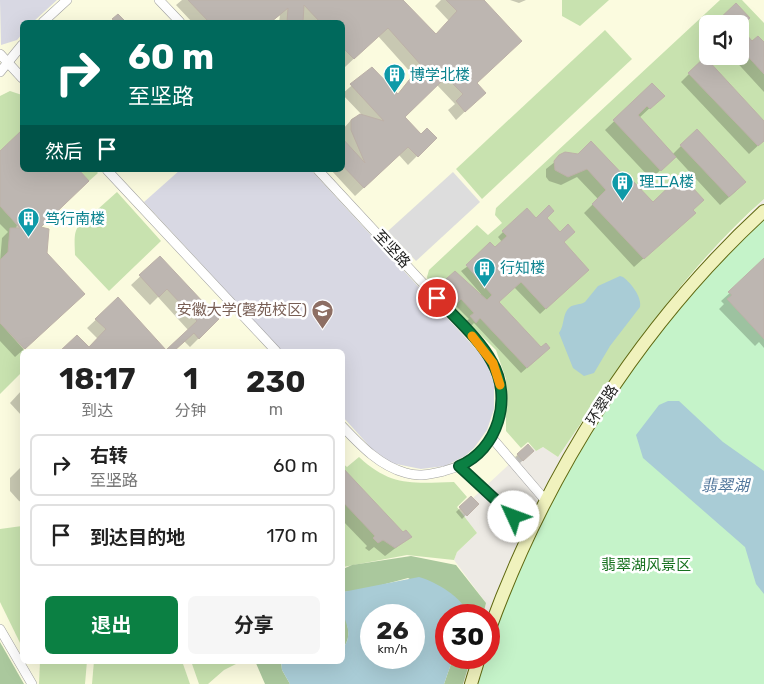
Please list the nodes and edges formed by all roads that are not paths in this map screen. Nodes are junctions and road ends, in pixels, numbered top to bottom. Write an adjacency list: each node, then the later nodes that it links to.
1 (67, 0): 3 (street)
2 (159, 0): 4 (street)
3 (45, 20)
4 (178, 20)
5 (20, 47): 7 (street)
6 (0, 54): 7 (street)
7 (7, 62): 8 (street); 9 (street)
8 (0, 72)
9 (20, 76)
10 (110, 172): 13 (street)
11 (320, 172): 15 (street, 至坚路)
12 (764, 211): 17 (street, 环翠路)
13 (274, 349)
14 (345, 429): 16 (street, 至坚路)
15 (492, 438): 16 (street, 至坚路); 17 (street)
16 (459, 466): 18 (street)
17 (546, 501): 18 (street, 环翠路)
18 (530, 532): 19 (street, 环翠路)
19 (500, 604)
20 (0, 629): 21 (street)
21 (20, 663)
22 (20, 664): 24 (street)
23 (476, 669): 25 (street)
24 (32, 684)
25 (471, 684)

